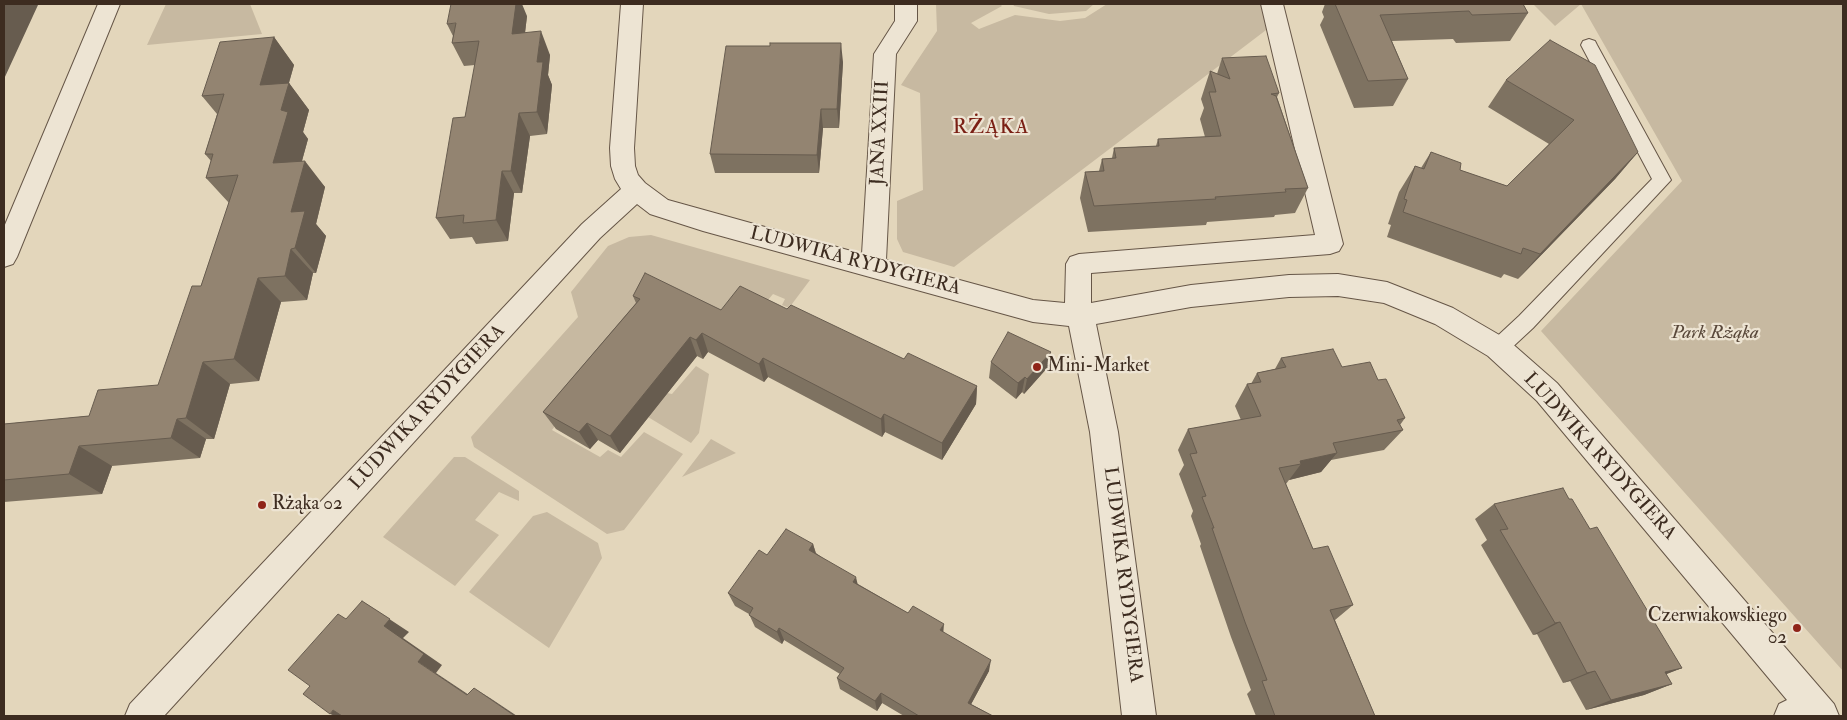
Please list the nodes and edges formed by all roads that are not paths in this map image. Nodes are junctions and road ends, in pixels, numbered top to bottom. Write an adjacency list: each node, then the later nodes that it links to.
1 (109, 4): 7 (street)
2 (632, 4): 6 (street, LUDWIKA RYDYGIERA)
3 (906, 4): 8 (street, JANA XXIII)
4 (1272, 4): 9 (street)
5 (1589, 45): 10 (lane)
6 (636, 190): 8 (street, LUDWIKA RYDYGIERA); 12 (street, LUDWIKA RYDYGIERA)
7 (4, 257)
8 (872, 267): 9 (street, LUDWIKA RYDYGIERA)
9 (1081, 316): 10 (street, LUDWIKA RYDYGIERA); 13 (street, LUDWIKA RYDYGIERA)
10 (1498, 348): 11 (street, LUDWIKA RYDYGIERA)
11 (1808, 712)
12 (142, 716)
13 (1139, 716)

